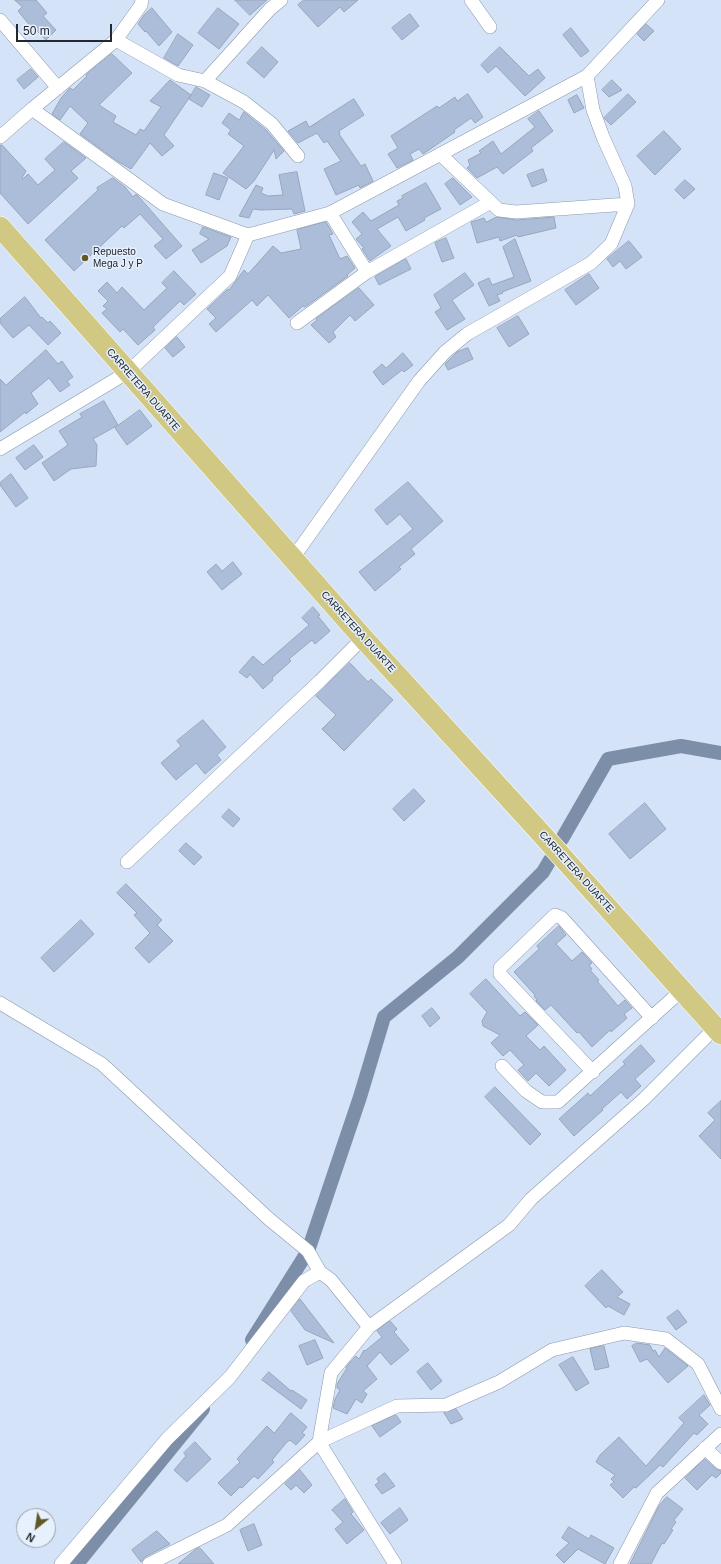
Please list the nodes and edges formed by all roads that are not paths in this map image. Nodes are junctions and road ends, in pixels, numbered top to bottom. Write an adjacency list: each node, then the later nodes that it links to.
1 (142, 0): 7 (street)
2 (280, 0): 9 (street)
3 (471, 0): 6 (street)
4 (658, 0): 8 (street)
5 (0, 20): 10 (street)
6 (490, 28)
7 (116, 40): 9 (street); 10 (street)
8 (587, 76): 13 (street); 16 (street)
9 (205, 81): 14 (street)
10 (58, 88): 11 (street)
11 (32, 109): 12 (street); 19 (street)
12 (0, 137)
13 (440, 154): 15 (street); 17 (street)
14 (298, 156)
15 (489, 203): 16 (street); 20 (street)
16 (628, 204): 24 (street)
17 (330, 213): 19 (street); 20 (street)
18 (0, 227): 22 (main road, CARRETERA DUARTE)
19 (248, 235): 22 (street)
20 (367, 272): 21 (street)
21 (297, 323)
22 (128, 372): 23 (street); 24 (main road, CARRETERA DUARTE)
23 (0, 449)
24 (293, 558): 25 (main road, CARRETERA DUARTE)
25 (363, 638): 26 (street); 27 (main road, CARRETERA DUARTE)
26 (127, 862)
27 (682, 990): 29 (street); 30 (main road, CARRETERA DUARTE)
28 (0, 1003): 33 (street)
29 (652, 1018): 32 (street); 32 (street)
30 (718, 1031): 34 (street)
31 (502, 1066): 32 (street)
32 (593, 1072)
33 (320, 1272): 34 (street); 40 (street)
34 (369, 1326): 37 (street)
35 (721, 1409): 37 (street)
36 (721, 1434): 38 (street)
37 (319, 1442): 41 (street); 42 (street)
38 (705, 1448): 39 (street); 43 (street)
39 (721, 1463)
40 (61, 1564)
41 (149, 1564)
42 (395, 1564)
43 (620, 1564)

